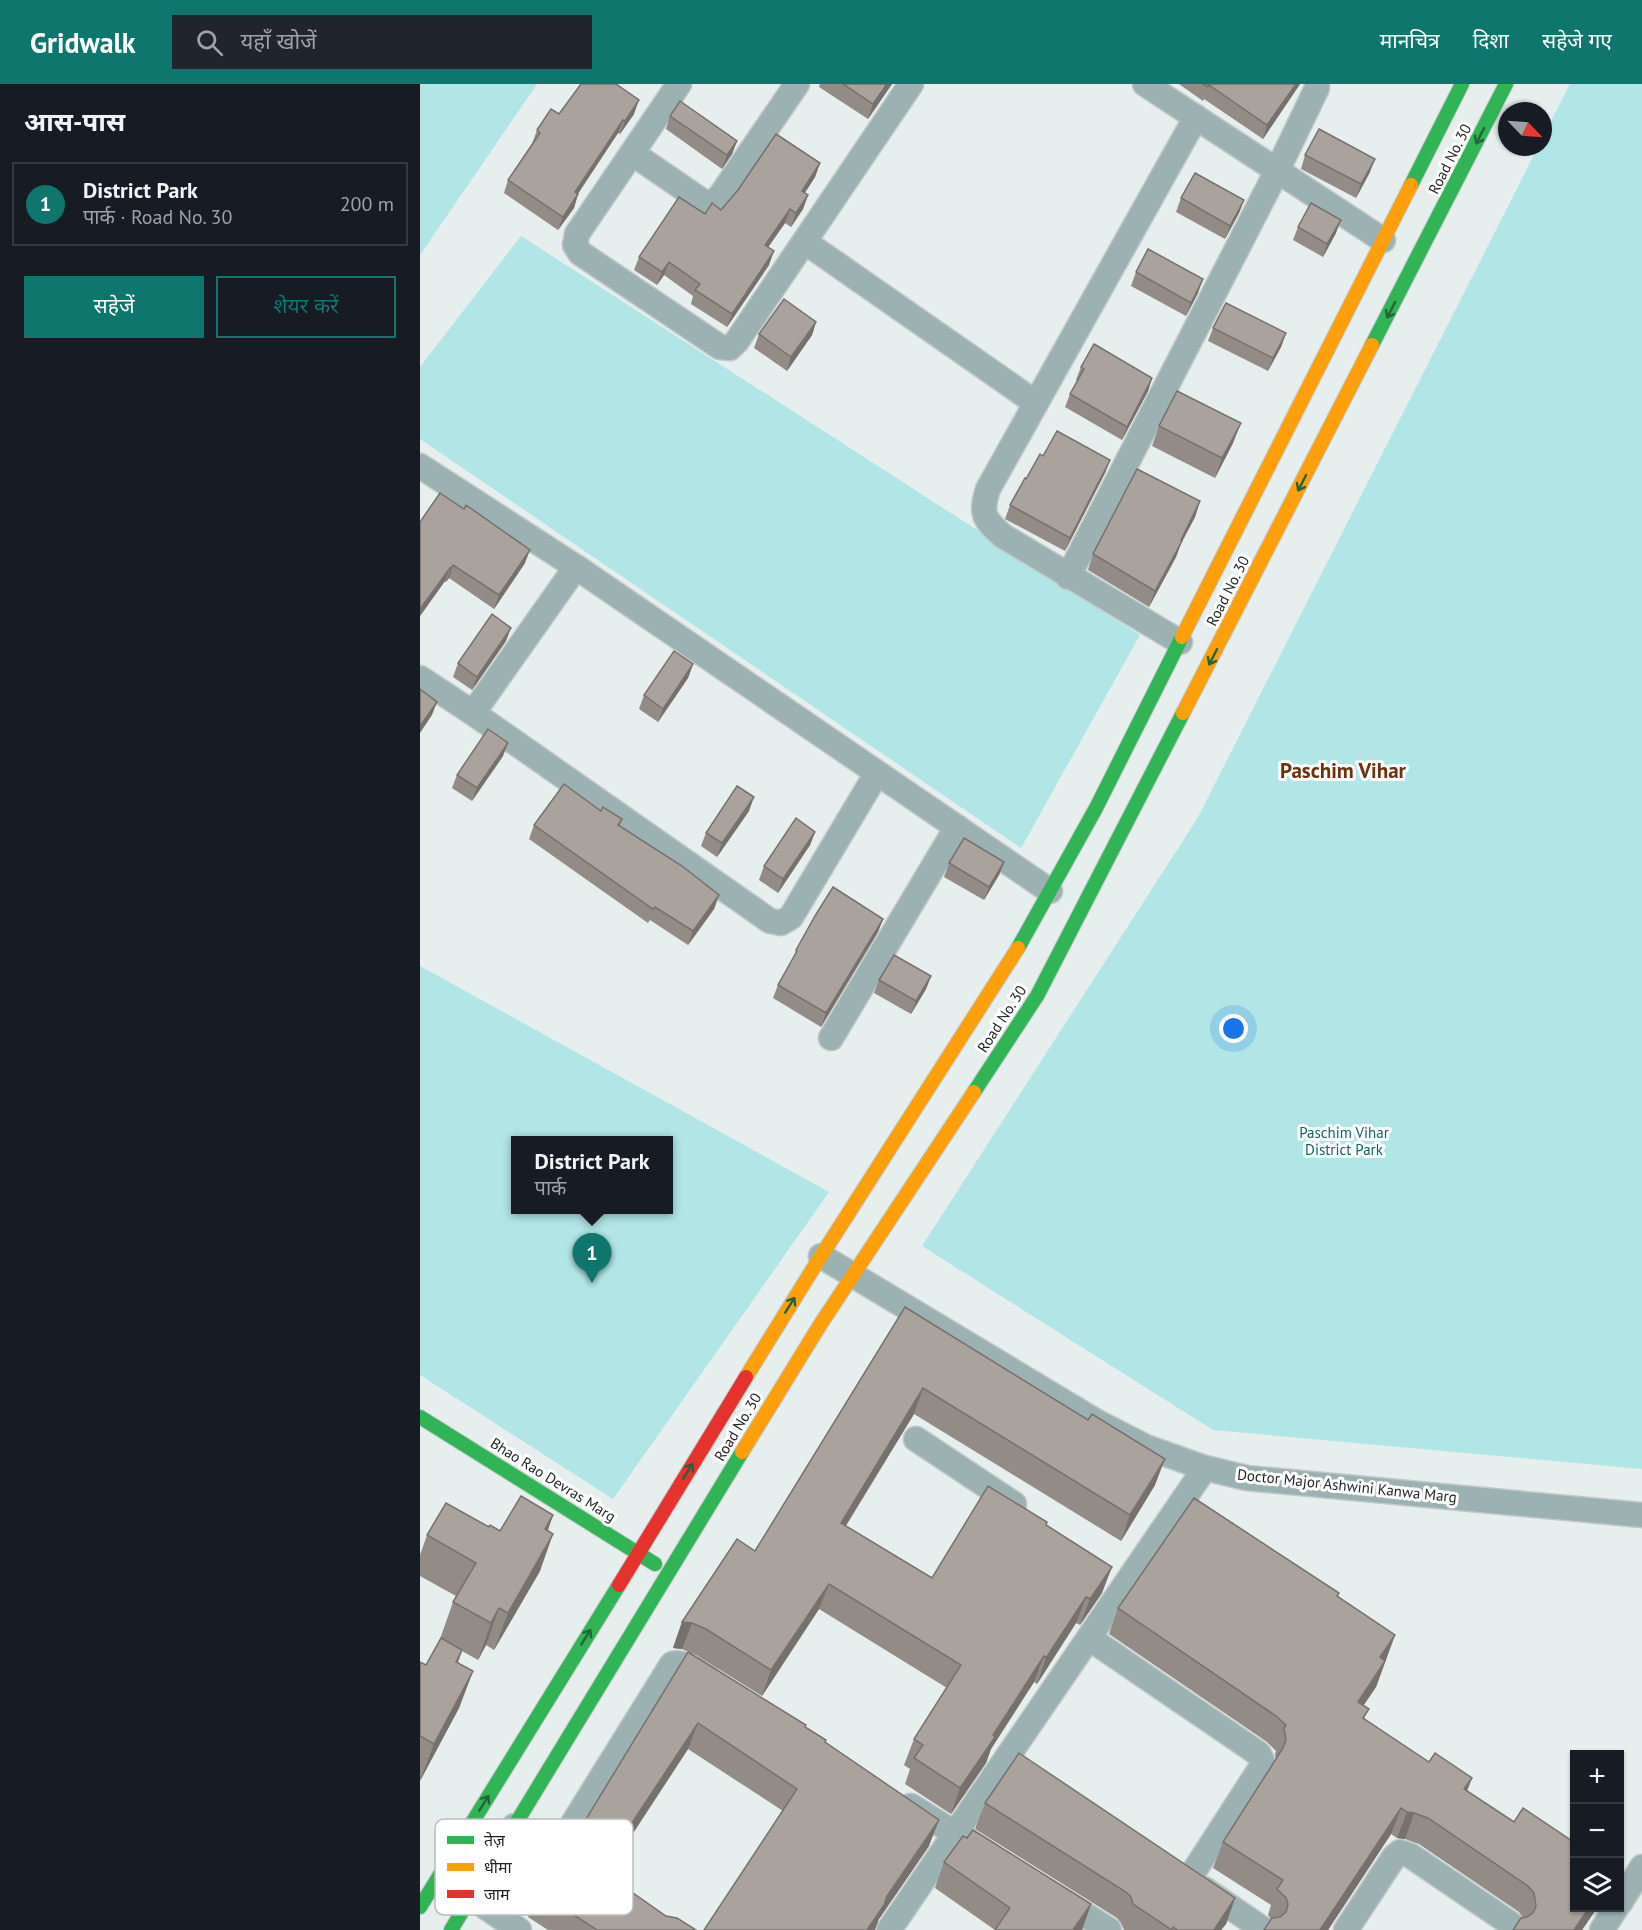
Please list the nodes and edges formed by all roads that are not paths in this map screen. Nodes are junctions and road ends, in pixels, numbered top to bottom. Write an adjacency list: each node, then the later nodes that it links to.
1 (679, 84): 9 (street)
2 (797, 84): 9 (street)
3 (911, 84): 12 (street)
4 (1145, 84): 8 (street)
5 (1317, 84): 10 (street)
6 (1462, 84): 11 (street, Road No. 30)
7 (1506, 84): 25 (street, Road No. 30, one-way to 25)
8 (1196, 117): 10 (street); 13 (street)
9 (632, 153): 12 (street)
10 (1277, 171): 11 (street); 16 (street)
11 (1383, 240): 17 (street, Road No. 30)
12 (804, 242): 13 (street)
13 (1036, 403): 16 (street)
14 (420, 466): 15 (street)
15 (576, 567): 19 (street); 20 (street)
16 (1068, 577): 17 (street)
17 (1180, 642): 22 (street, Road No. 30)
18 (420, 678): 19 (street)
19 (473, 713): 20 (street)
20 (877, 773): 21 (street)
21 (957, 827): 22 (street); 23 (street)
22 (1050, 891): 24 (street, Road No. 30)
23 (831, 1038)
24 (820, 1256): 25 (street, Doctor Major Ashwini Kanwa Marg); 31 (street, Road No. 30, one-way to 24)
25 (852, 1275): 28 (street, Doctor Major Ashwini Kanwa Marg); 32 (street, Road No. 30)
26 (420, 1417): 31 (street, Bhao Rao Devras Marg)
27 (916, 1439): 30 (street)
28 (1205, 1468): 29 (street, Doctor Major Ashwini Kanwa Marg); 33 (street)
29 (1642, 1515)
30 (1032, 1516)
31 (638, 1553): 32 (street, Bhao Rao Devras Marg); 36 (street, Road No. 30, one-way to 31)
32 (668, 1573): 37 (street, Road No. 30)
33 (1089, 1638): 39 (street); 53 (street)
34 (728, 1691): 38 (street)
35 (896, 1797): 39 (street)
36 (474, 1819)
37 (518, 1819)
38 (576, 1819)
39 (955, 1834): 40 (street); 51 (street)
40 (1003, 1864)
41 (1642, 1867): 44 (street)
42 (435, 1883): 45 (street, Road No. 30, one-way to 42)
43 (1042, 1888): 52 (street)
44 (1624, 1896)
45 (420, 1907)
46 (1613, 1912): 56 (street)
47 (460, 1915): 49 (street, Road No. 30)
48 (497, 1915): 50 (street)
49 (451, 1930)
50 (519, 1930)
51 (890, 1930)
52 (1109, 1930)
53 (1264, 1930)
54 (1346, 1930): 55 (street)
55 (1513, 1930)
56 (1602, 1930)

